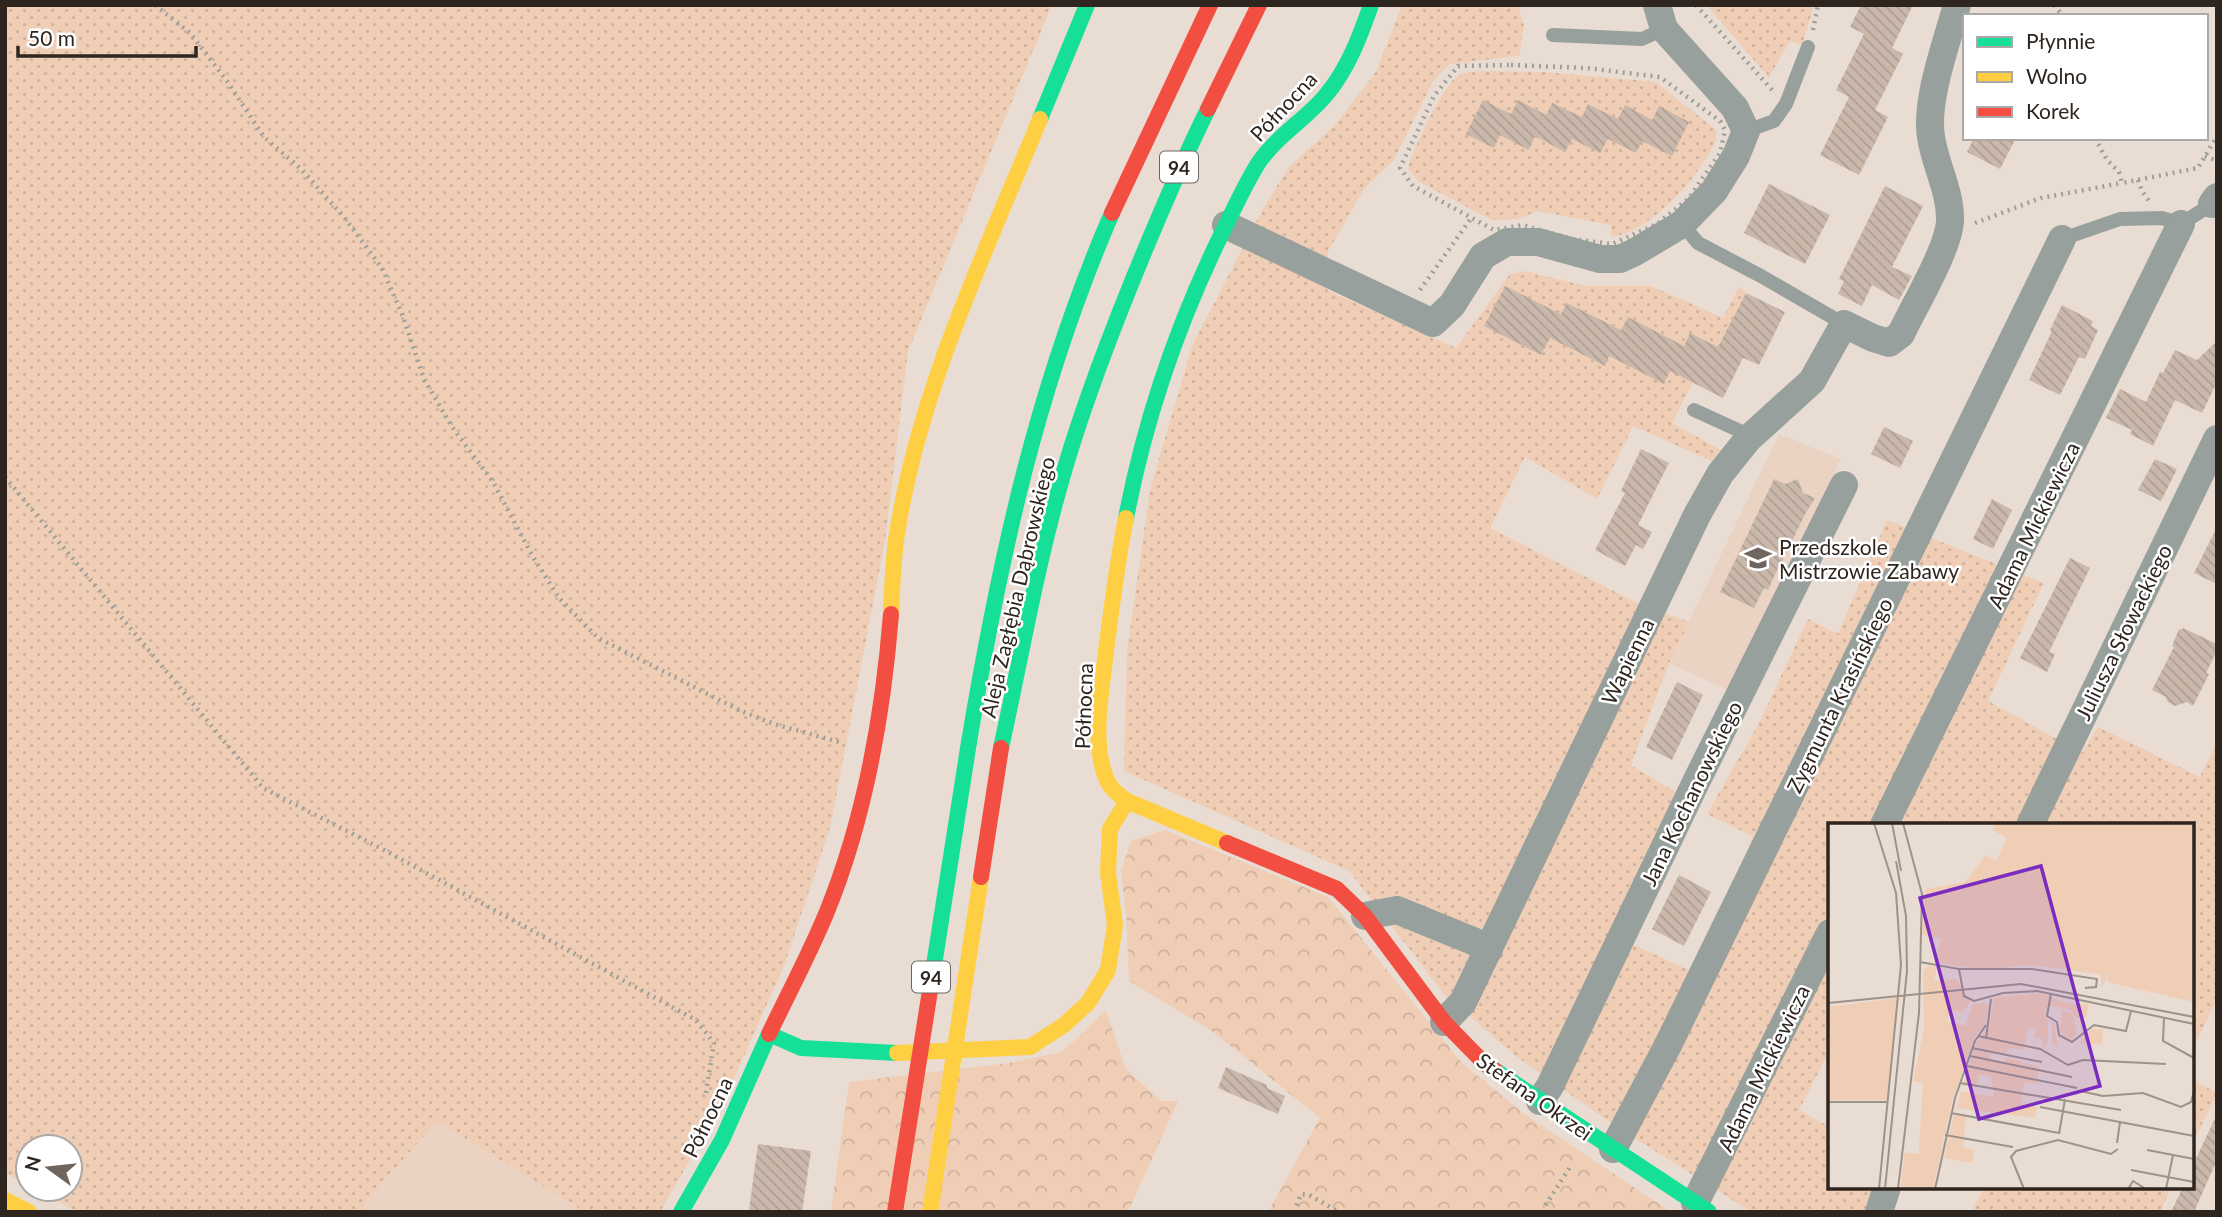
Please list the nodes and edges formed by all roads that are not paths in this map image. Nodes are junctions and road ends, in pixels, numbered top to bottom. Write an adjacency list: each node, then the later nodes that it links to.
1 (1087, 5): 27 (main road, Północna)
2 (1210, 5): 35 (main road, Aleja Zagłębia Dąbrowskiego / 94, bridge)
3 (1259, 5): 36 (main road, Aleja Zagłębia Dąbrowskiego / 94, bridge)
4 (1371, 5): 13 (main road, Północna)
5 (1957, 5): 15 (street)
6 (1661, 17): 7 (lane); 9 (street)
7 (1553, 35)
8 (1808, 47): 9 (lane)
9 (1746, 131): 11 (street)
10 (2214, 201): 12 (lane)
11 (1682, 224): 13 (street); 15 (lane)
12 (2181, 224): 14 (lane); 21 (street, Adama Mickiewicza)
13 (1226, 225): 20 (main road, Północna)
14 (2062, 239): 29 (street, Zygmunta Krasińskiego)
15 (1844, 324): 17 (street, Wapienna)
16 (1694, 410): 17 (lane)
17 (1748, 439): 25 (street, Wapienna)
18 (2217, 439): 22 (street, Juliusza Słowackiego)
19 (1844, 485): 28 (street, Jana Kochanowskiego)
20 (1127, 801): 23 (main road, Stefana Okrzei); 27 (main road)
21 (1885, 823)
22 (2031, 823)
23 (1364, 916): 25 (street); 26 (main road, Stefana Okrzei)
24 (1828, 937): 32 (street, Adama Mickiewicza)
25 (1489, 950): 26 (street, Wapienna)
26 (1444, 1022): 28 (main road, Stefana Okrzei)
27 (769, 1034): 34 (main road, Północna)
28 (1540, 1101): 29 (main road, Stefana Okrzei)
29 (1612, 1149): 32 (main road, Stefana Okrzei)
30 (1886, 1189): 37 (street)
31 (5, 1200): 33 (main road)
32 (1702, 1208)
33 (29, 1212)
34 (681, 1212)
35 (895, 1212)
36 (930, 1212)
37 (1879, 1212)

